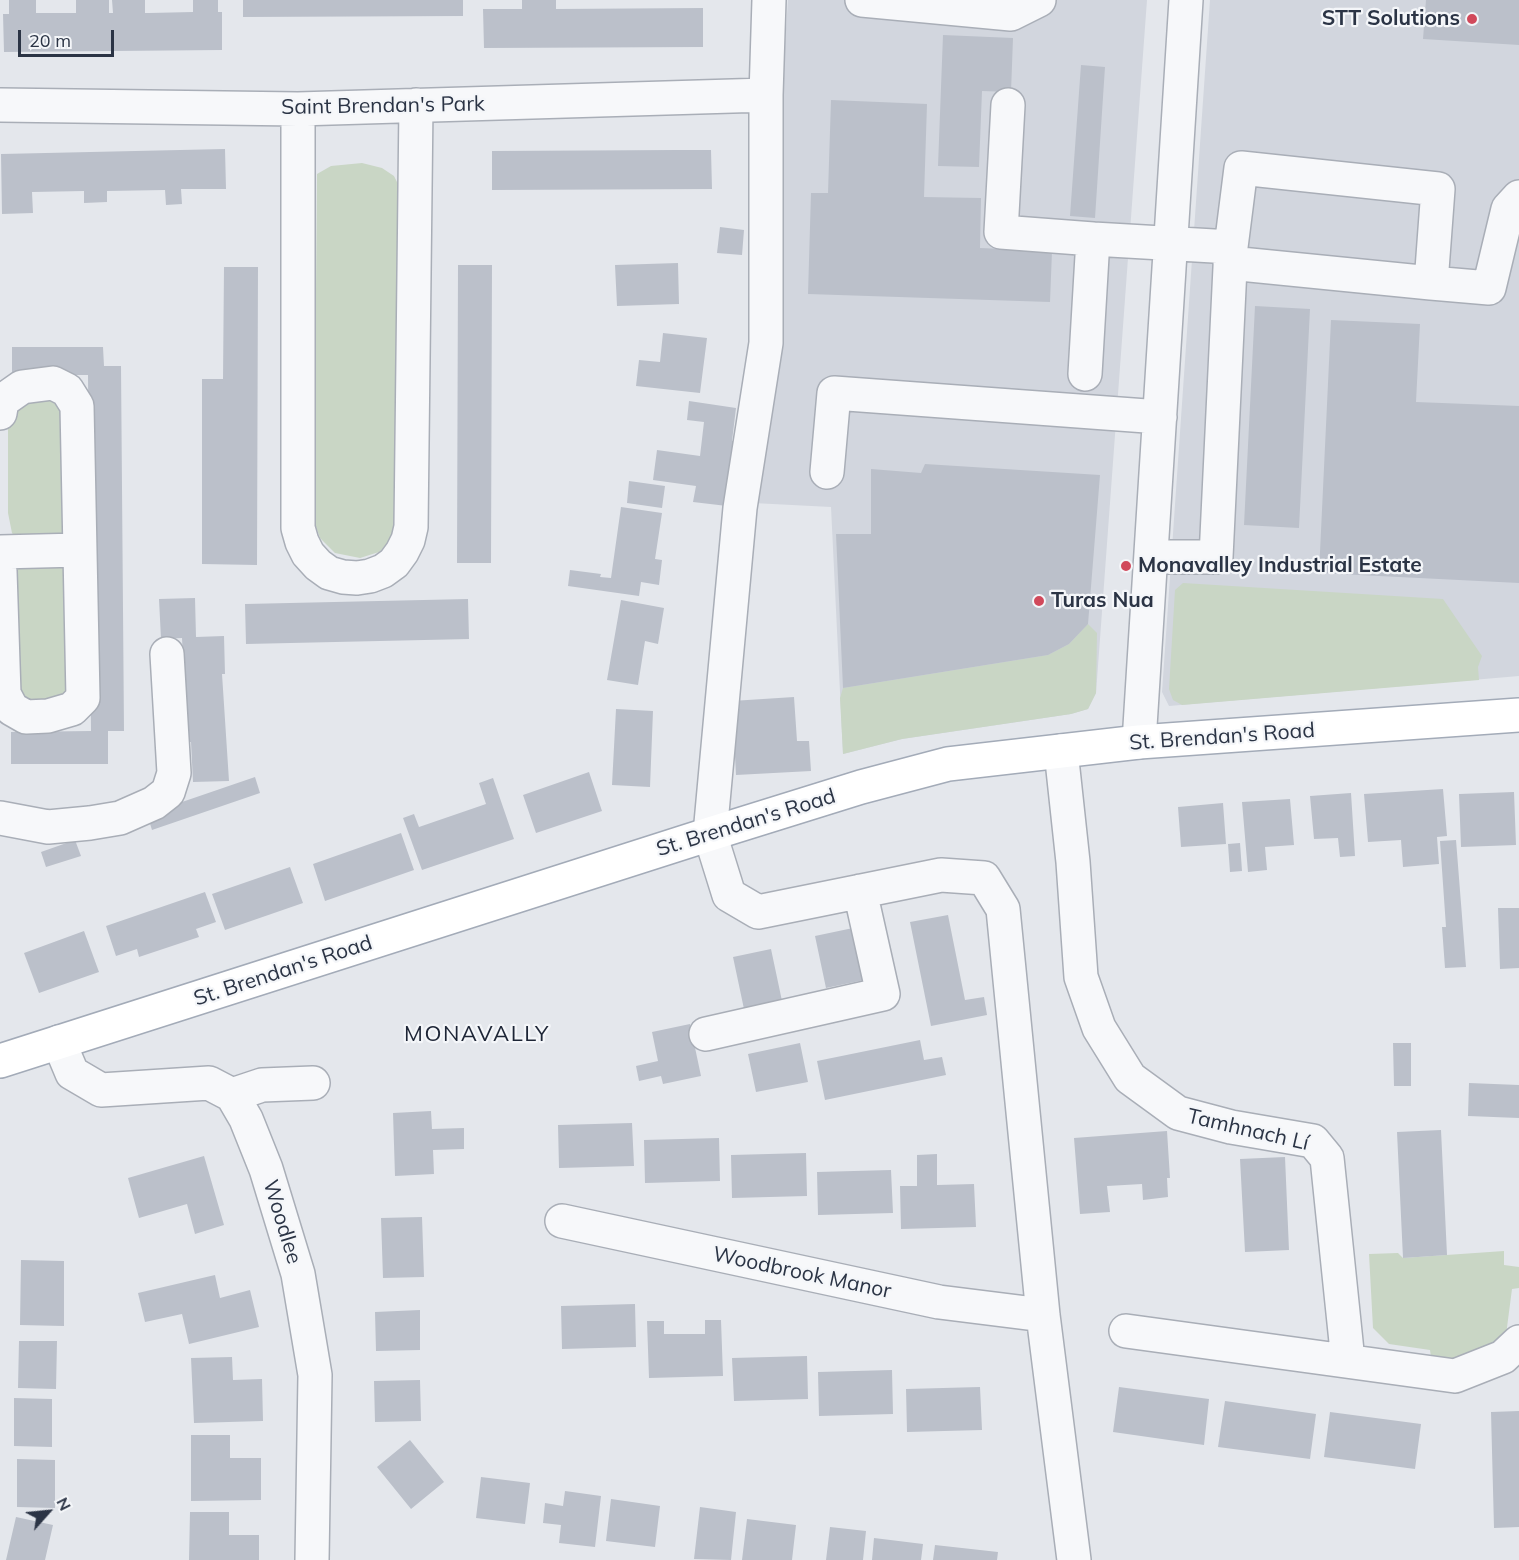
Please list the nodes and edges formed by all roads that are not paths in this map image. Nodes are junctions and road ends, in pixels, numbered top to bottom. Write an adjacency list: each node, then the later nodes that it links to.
1 (770, 0): 5 (street)
2 (862, 0): 3 (street)
3 (1039, 0)
4 (1186, 0): 12 (street)
5 (766, 95): 7 (street, Saint Brendan's Park); 29 (street)
6 (0, 105): 9 (street, Saint Brendan's Park)
7 (416, 105): 9 (street, Saint Brendan's Park); 9 (street)
8 (1008, 105): 11 (street)
9 (298, 109)
10 (1519, 197): 14 (street)
11 (1093, 239): 12 (street); 15 (street)
12 (1170, 244): 13 (street); 17 (street)
13 (1231, 255): 14 (street); 14 (street); 21 (street)
14 (1431, 284)
15 (1084, 374)
16 (0, 413): 19 (street)
17 (1160, 417): 18 (street); 21 (street)
18 (827, 472)
19 (79, 550): 20 (street); 24 (street)
20 (0, 552)
21 (1152, 557): 26 (street)
22 (0, 571): 24 (street)
23 (167, 654): 28 (street)
24 (4, 706)
25 (1519, 715): 26 (main road, St. Brendan's Road)
26 (1139, 742): 27 (main road, St. Brendan's Road)
27 (1061, 751): 29 (main road, St. Brendan's Road); 40 (street, Tamhnach Lí)
28 (0, 818)
29 (710, 834): 30 (street); 32 (main road, St. Brendan's Road)
30 (860, 891): 31 (street); 37 (street)
31 (706, 1034)
32 (59, 1042): 33 (main road, St. Brendan's Road); 35 (street)
33 (0, 1061)
34 (313, 1083): 35 (street)
35 (231, 1095): 41 (street, Woodlee)
36 (562, 1221): 37 (street, Woodbrook Manor)
37 (1043, 1315): 42 (street)
38 (1126, 1331): 40 (street)
39 (1519, 1342): 40 (street)
40 (1348, 1361)
41 (320, 1559)
42 (1074, 1560)

